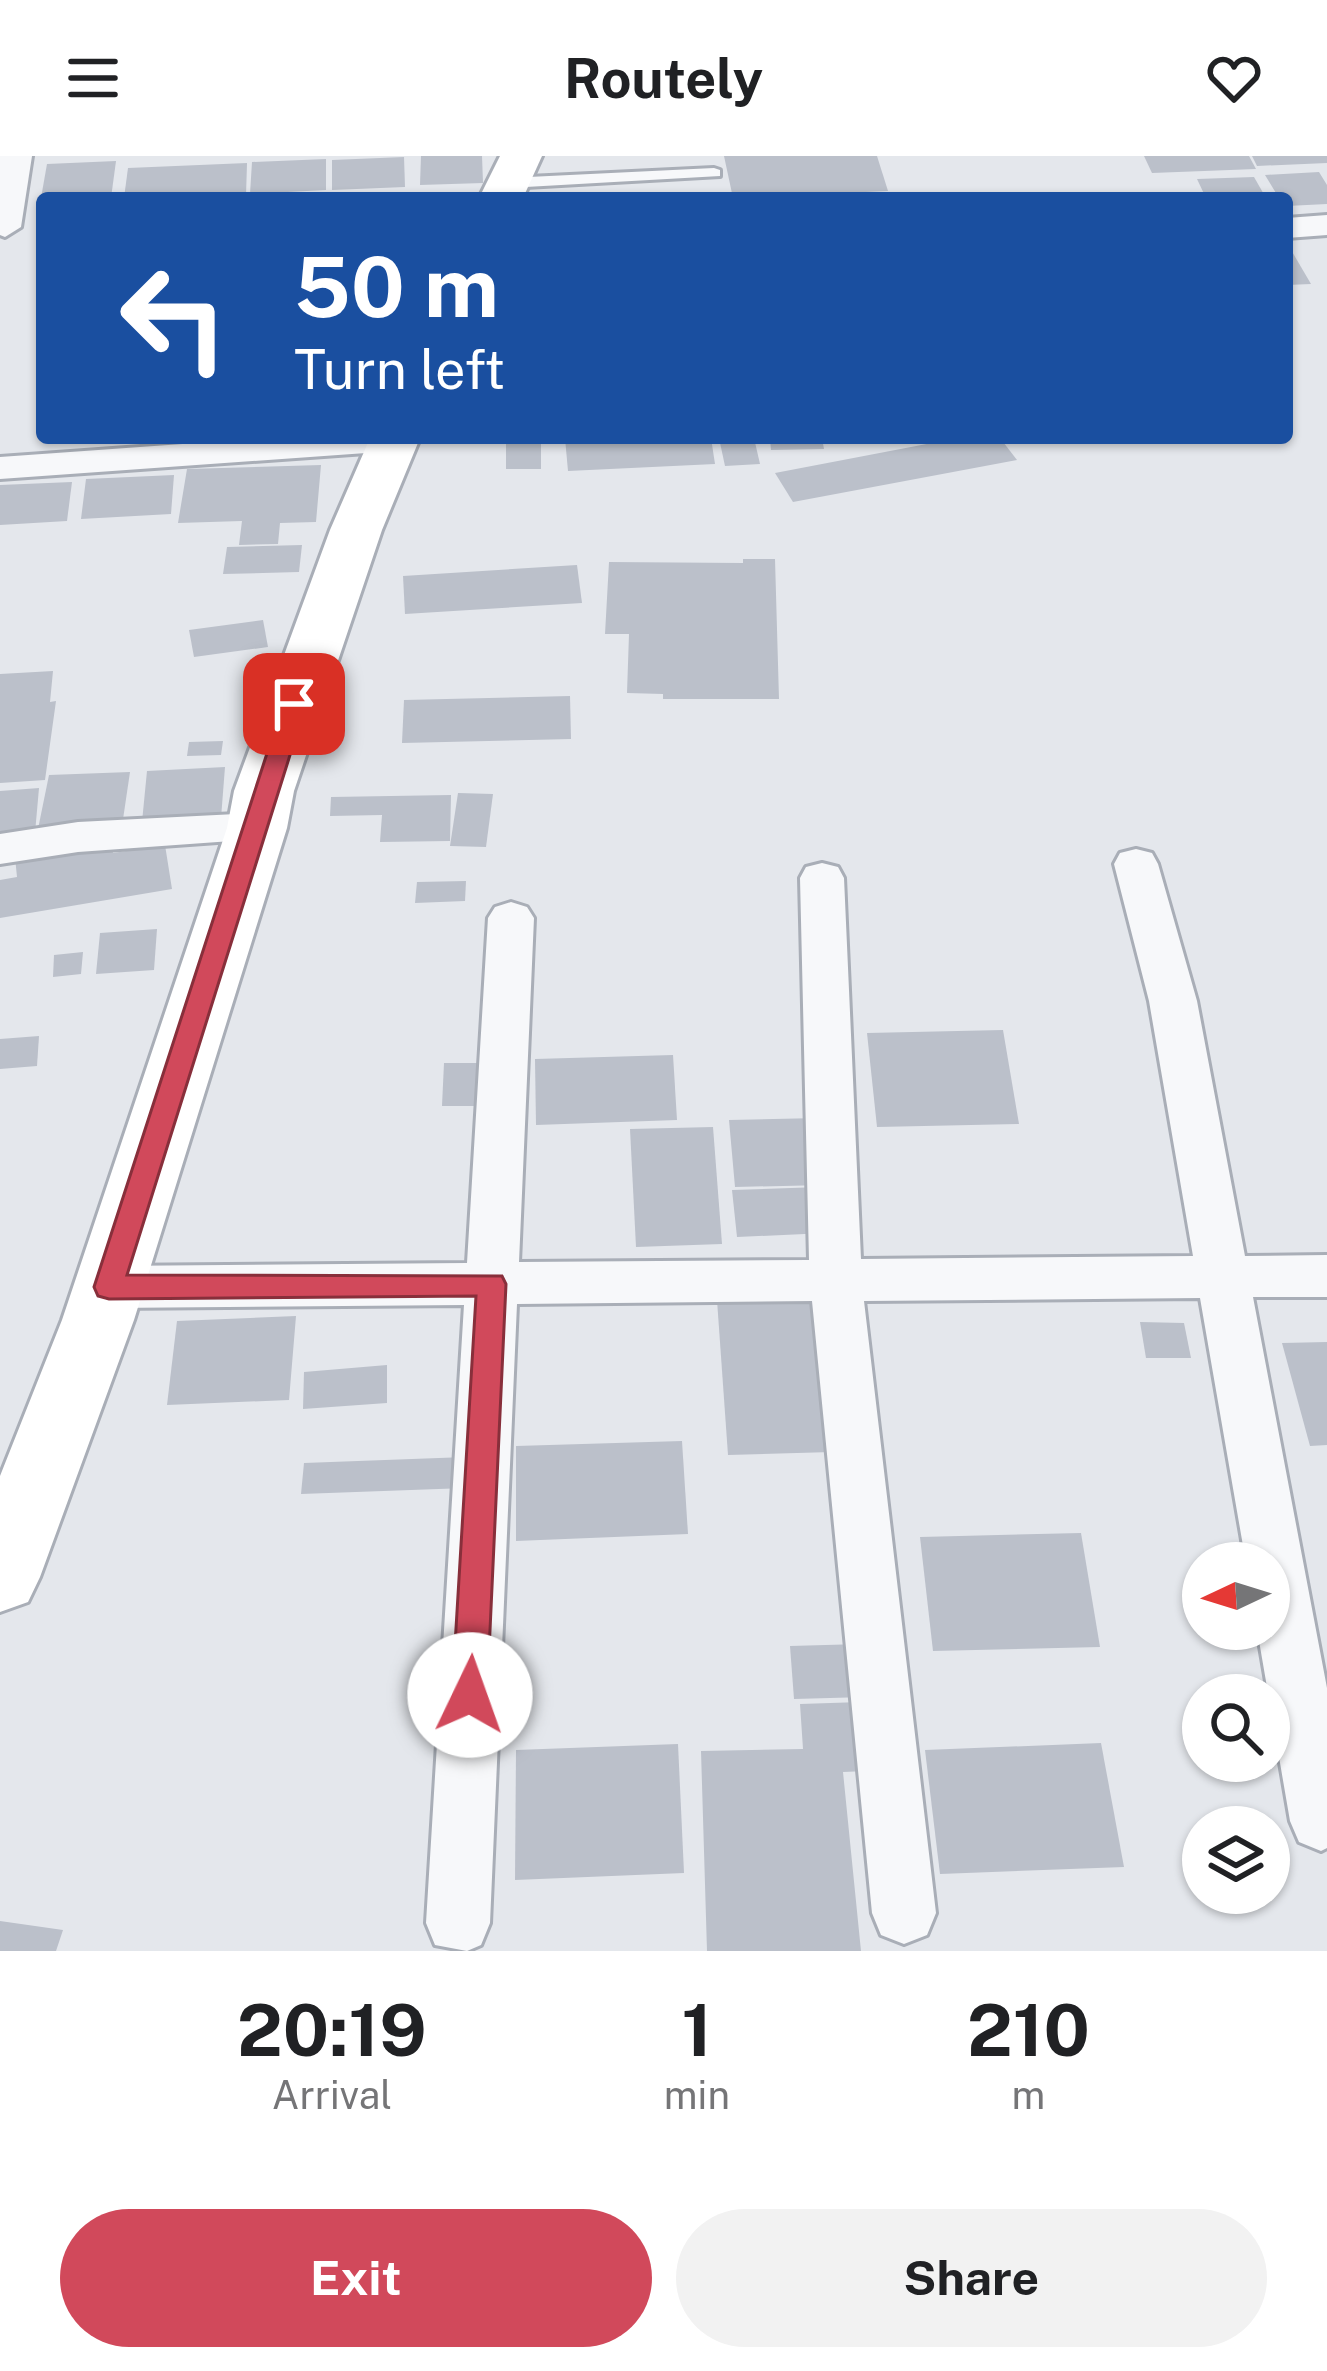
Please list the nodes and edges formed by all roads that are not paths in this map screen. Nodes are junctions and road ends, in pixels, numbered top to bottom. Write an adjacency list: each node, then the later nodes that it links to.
1 (16, 156): 4 (street)
2 (714, 173): 3 (lane)
3 (510, 179)
4 (4, 216)
5 (1327, 226): 6 (street)
6 (1293, 228)
7 (327, 444): 9 (street)
8 (393, 444): 10 (main road)
9 (0, 468)
10 (256, 828): 11 (street); 19 (main road)
11 (0, 849)
12 (1136, 864): 16 (street)
13 (822, 878): 17 (street)
14 (511, 917): 18 (street)
15 (1327, 1276): 16 (street)
16 (1222, 1278): 17 (street); 21 (street)
17 (836, 1281): 18 (street); 22 (street)
18 (491, 1284): 19 (street); 23 (street)
19 (109, 1287): 20 (main road)
20 (0, 1577)
21 (1321, 1821)
22 (904, 1913)
23 (458, 1923)

